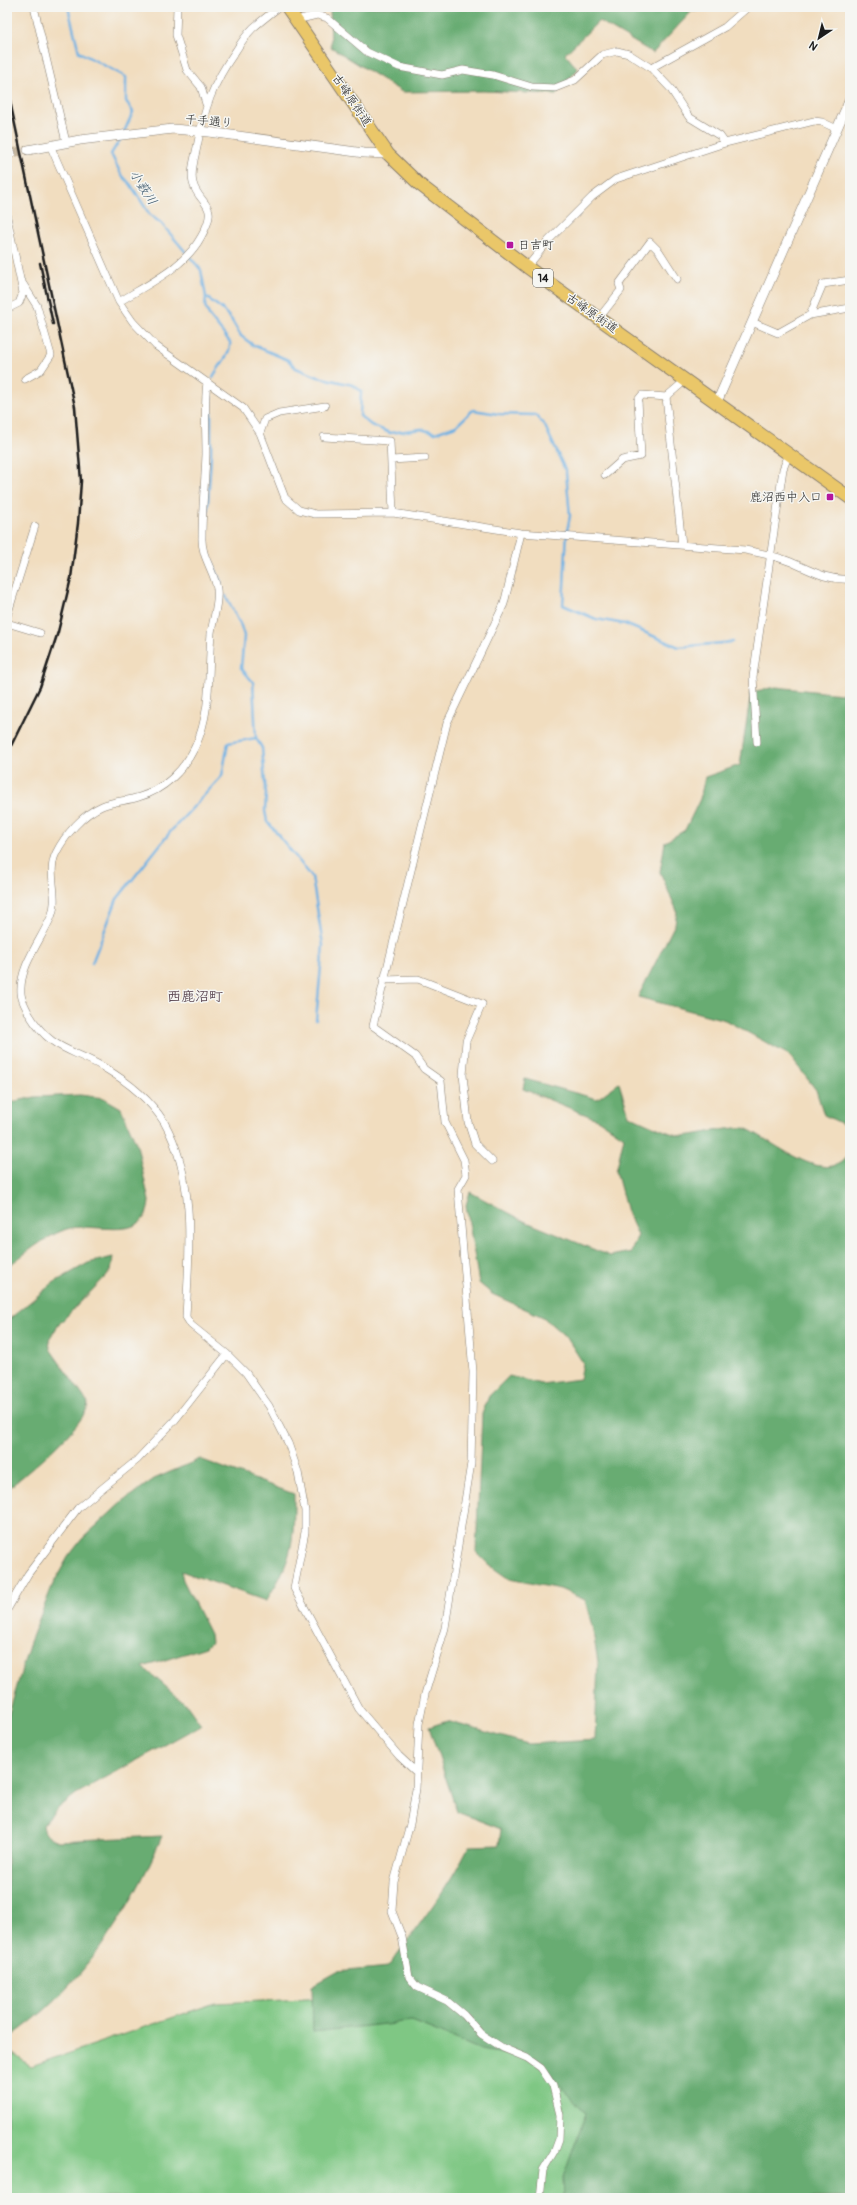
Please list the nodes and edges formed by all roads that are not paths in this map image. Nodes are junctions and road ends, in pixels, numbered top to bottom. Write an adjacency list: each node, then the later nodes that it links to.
1 (34, 7): 12 (street)
2 (176, 7): 9 (street)
3 (279, 7): 9 (street)
4 (287, 7): 6 (main road, 古峰原街道 / 14)
5 (748, 7): 7 (street)
6 (296, 20): 7 (street); 16 (main road, 古峰原街道 / 14)
7 (651, 68): 13 (street)
8 (850, 101): 10 (street)
9 (206, 104): 11 (street)
10 (837, 128): 13 (street); 27 (street)
11 (200, 132): 12 (street, 千手通り); 16 (street, 千手通り); 22 (street)
12 (66, 142): 14 (street, 千手通り)
13 (725, 143): 18 (street)
14 (50, 145): 15 (street, 千手通り); 22 (street)
15 (28, 150)
16 (388, 154): 18 (main road, 古峰原街道 / 14)
17 (7, 217): 21 (street)
18 (527, 267): 26 (main road, 古峰原街道 / 14)
19 (677, 279): 26 (street)
20 (850, 280): 25 (street)
21 (21, 281): 24 (street); 29 (street)
22 (119, 302): 30 (street)
23 (850, 308): 25 (street)
24 (7, 309)
25 (810, 315): 27 (street)
26 (599, 318): 28 (main road, 古峰原街道 / 14)
27 (752, 322): 32 (street)
28 (684, 378): 31 (street); 32 (main road, 古峰原街道 / 14)
29 (25, 379)
30 (207, 382): 34 (street); 53 (street)
31 (666, 397): 39 (street); 44 (street)
32 (717, 402): 36 (main road, 古峰原街道 / 14)
33 (325, 406): 34 (street)
34 (260, 433): 41 (street)
35 (324, 437): 38 (street)
36 (788, 454): 40 (main road, 古峰原街道 / 14); 45 (street)
37 (425, 458): 38 (street)
38 (391, 460): 41 (street)
39 (605, 475)
40 (850, 498)
41 (393, 513): 43 (street)
42 (35, 526): 47 (street)
43 (521, 533): 44 (street); 51 (street)
44 (682, 545): 45 (street)
45 (772, 556): 46 (street); 50 (street)
46 (850, 579)
47 (7, 616)
48 (7, 623): 49 (street)
49 (40, 633)
50 (757, 742)
51 (383, 980): 52 (street); 55 (street)
52 (492, 1161)
53 (227, 1354): 54 (street); 55 (street)
54 (7, 1610)
55 (415, 1771): 56 (street)
56 (540, 2198)

